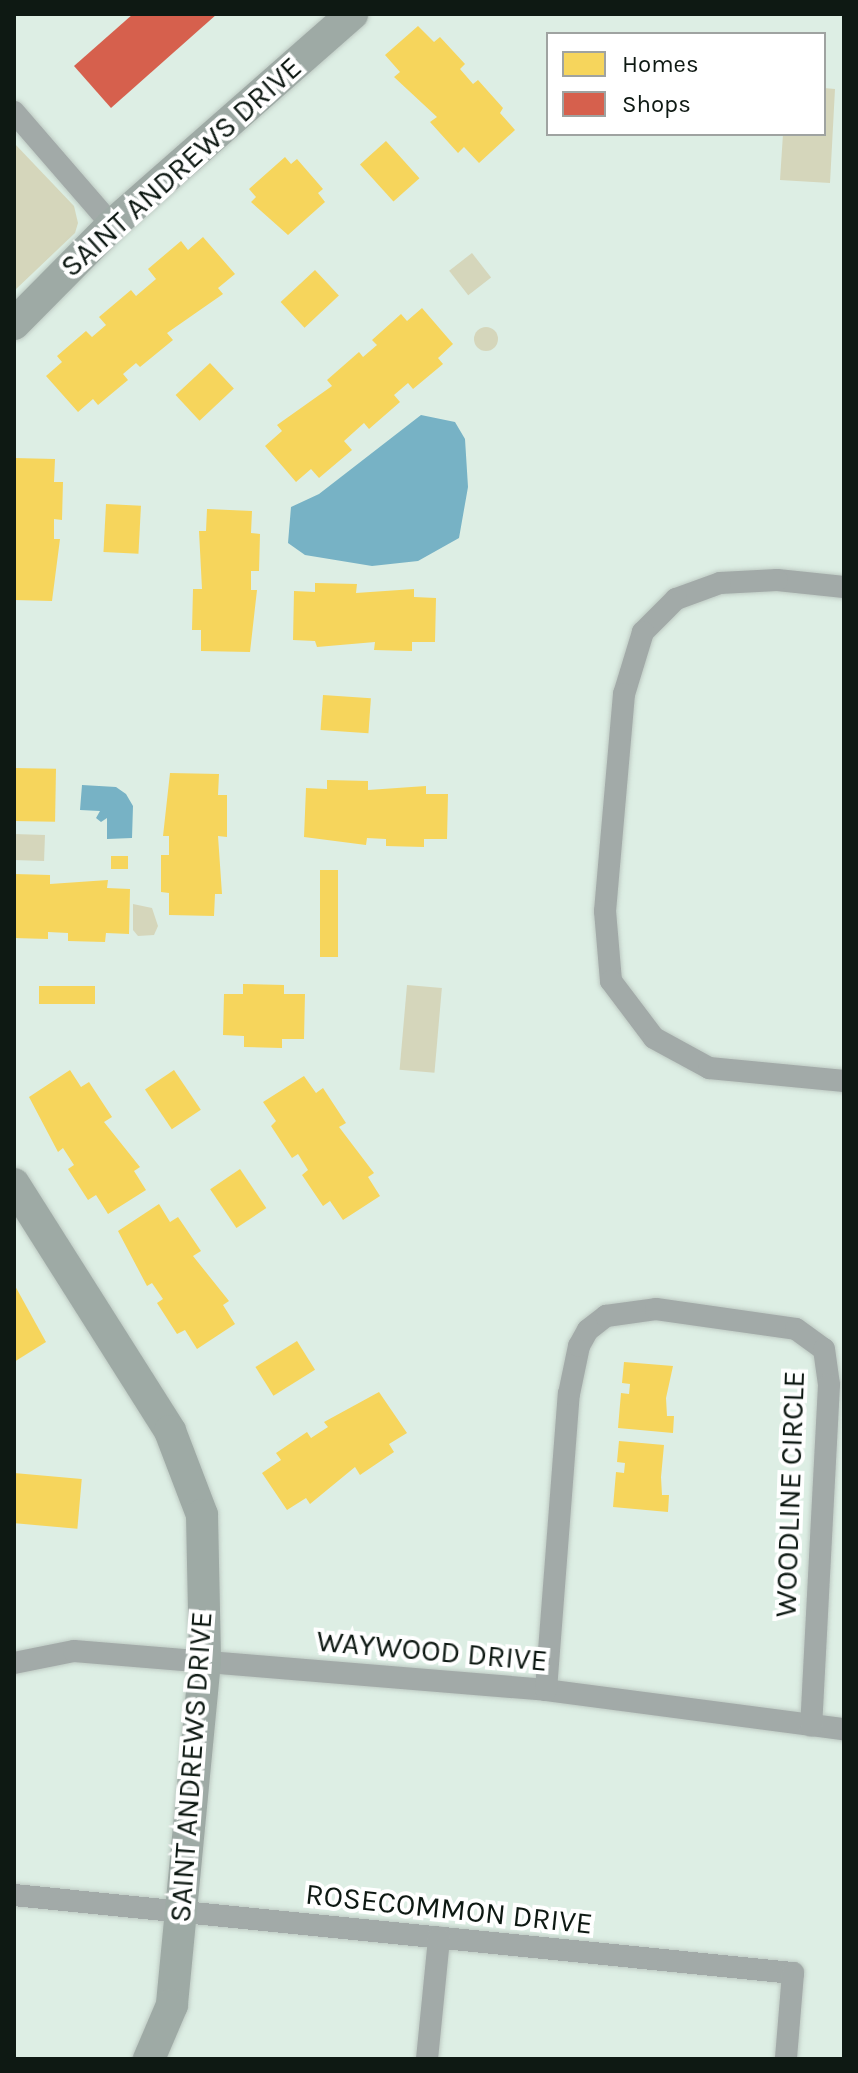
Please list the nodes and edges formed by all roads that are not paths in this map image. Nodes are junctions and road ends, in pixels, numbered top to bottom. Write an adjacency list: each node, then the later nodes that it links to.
1 (352, 14): 3 (street, SAINT ANDREWS DRIVE)
2 (14, 112): 3 (street)
3 (112, 225): 4 (street, SAINT ANDREWS DRIVE)
4 (14, 324)
5 (844, 587): 6 (street)
6 (844, 1081)
7 (14, 1184): 8 (street, SAINT ANDREWS DRIVE)
8 (205, 1661): 9 (street, WAYWOOD DRIVE); 10 (street, WAYWOOD DRIVE); 14 (street, SAINT ANDREWS DRIVE)
9 (14, 1663)
10 (546, 1690): 11 (street, WAYWOOD DRIVE); 11 (street, WOODLINE CIRCLE)
11 (811, 1726): 12 (street, WAYWOOD DRIVE)
12 (844, 1729)
13 (14, 1895): 14 (street, ROSECOMMON DRIVE)
14 (181, 1914): 15 (street, ROSECOMMON DRIVE); 16 (street, SAINT ANDREWS DRIVE)
15 (439, 1938): 17 (street); 18 (street, ROSECOMMON DRIVE)
16 (149, 2059)
17 (427, 2059)
18 (786, 2059)

